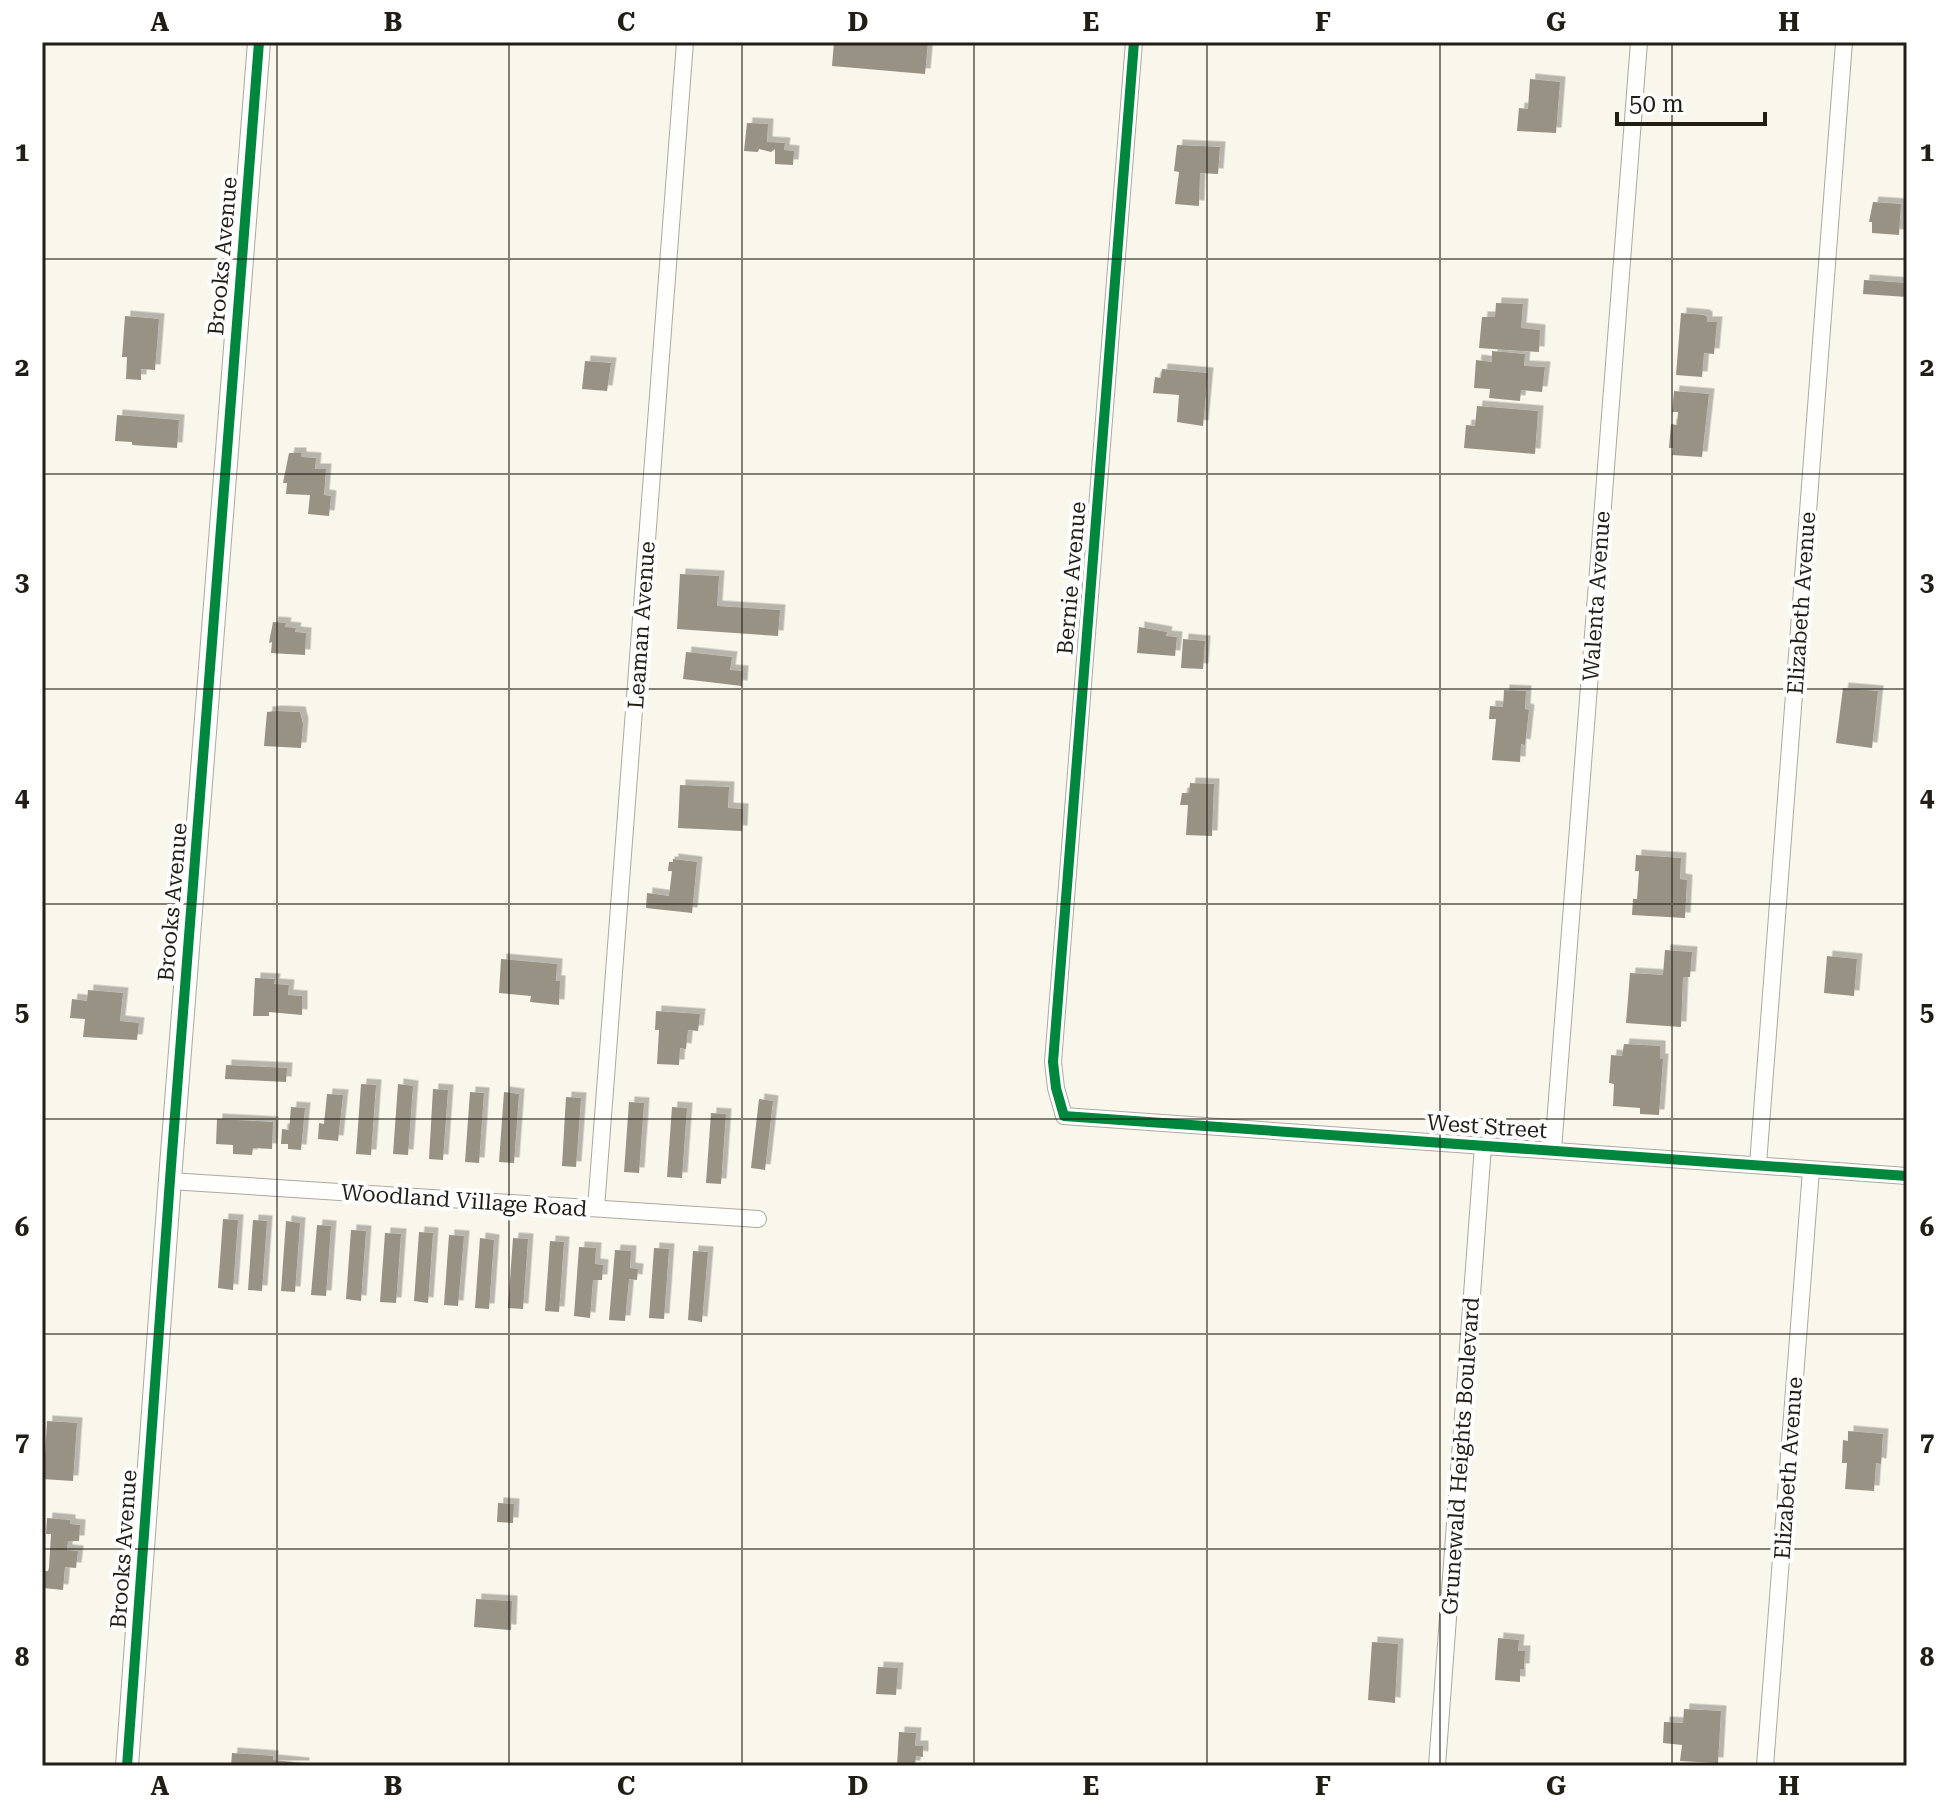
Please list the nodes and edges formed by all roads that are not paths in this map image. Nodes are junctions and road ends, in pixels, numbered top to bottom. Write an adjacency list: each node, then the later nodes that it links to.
1 (259, 42): 12 (street, Brooks Avenue)
2 (685, 42): 13 (street, Leaman Avenue)
3 (1134, 42): 6 (street, Bernie Avenue)
4 (1639, 42): 8 (street, Walenta Avenue)
5 (1844, 42): 9 (street, Elizabeth Avenue)
6 (1064, 1116): 7 (street, West Street)
7 (1483, 1146): 8 (street, West Street); 16 (street, Grunewald Heights Boulevard)
8 (1553, 1150): 9 (street, West Street)
9 (1758, 1164): 10 (street, West Street)
10 (1811, 1170): 11 (street, West Street); 17 (street, Elizabeth Avenue)
11 (1907, 1176)
12 (170, 1181): 13 (street, Woodland Village Road); 15 (street, Brooks Avenue)
13 (596, 1208): 14 (street, Woodland Village Road)
14 (758, 1219)
15 (127, 1766)
16 (1437, 1766)
17 (1765, 1766)

